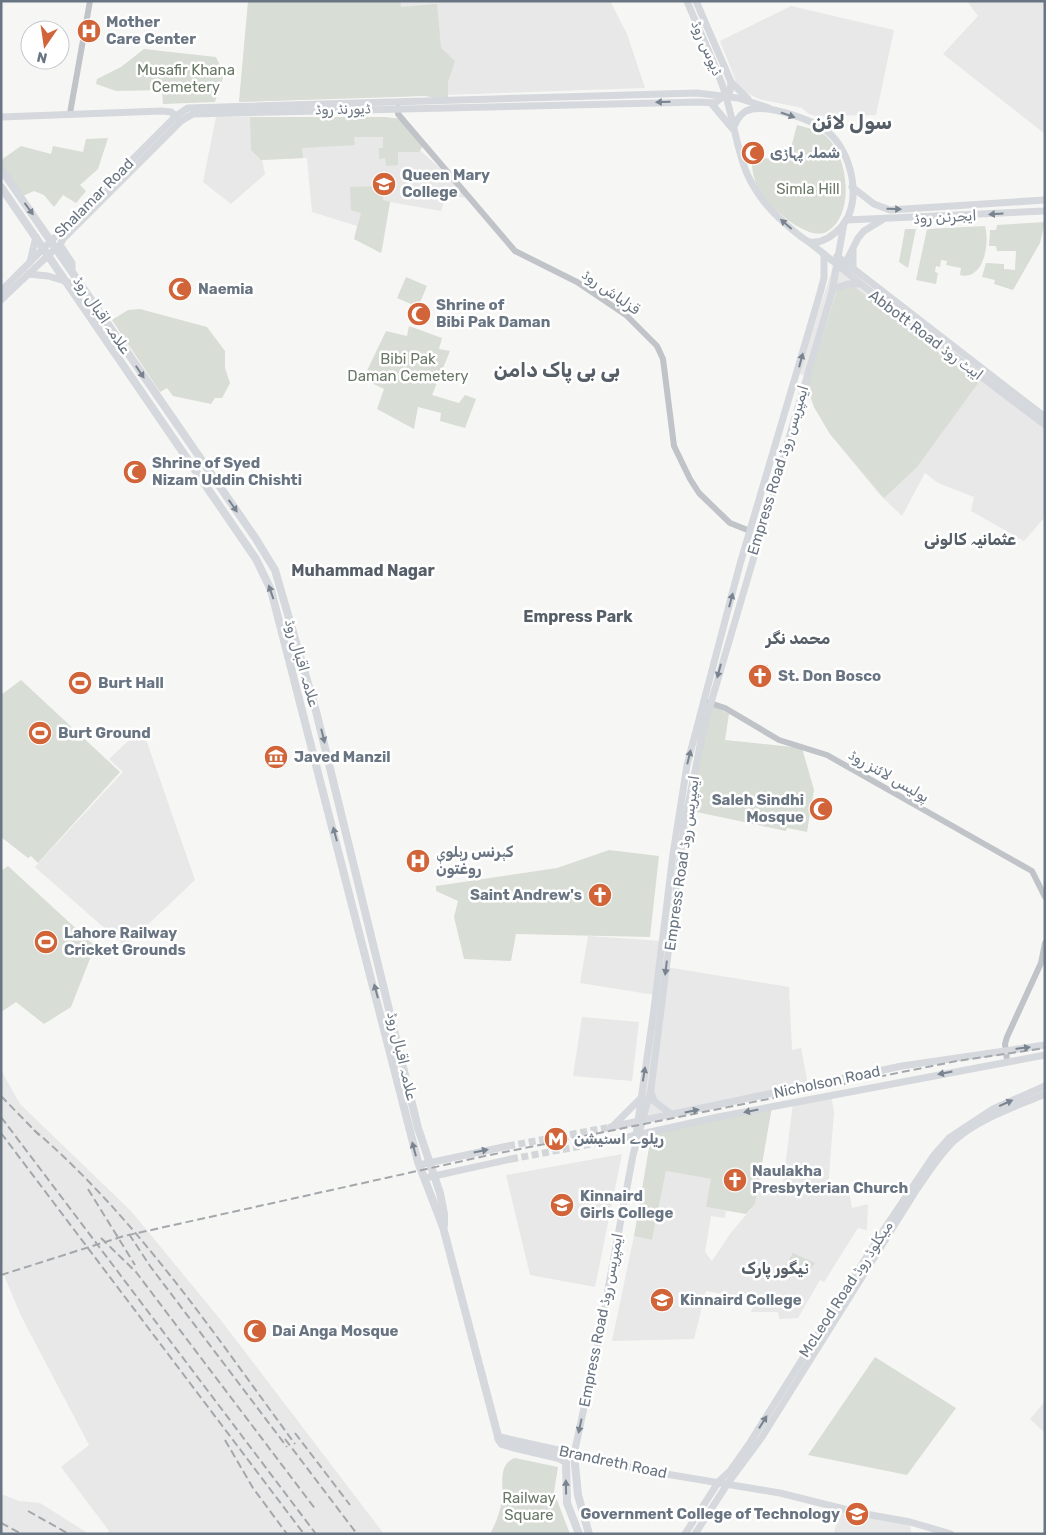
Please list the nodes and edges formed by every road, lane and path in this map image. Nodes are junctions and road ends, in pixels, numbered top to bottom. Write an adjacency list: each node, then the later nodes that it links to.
1 (90, 1): 11 (street)
2 (687, 1): 5 (main road, ڈیوس روڈ)
3 (696, 1): 4 (main road, ڈیوس روڈ)
4 (732, 82): 5 (main road, ڈیوس روڈ); 6 (main road, ڈیوس روڈ)
5 (725, 96): 6 (main road, ڈیورنڈ روڈ); 7 (main road, ڈیورنڈ روڈ); 8 (main road, ڈیورنڈ روڈ); 14 (main road, ڈیوس روڈ)
6 (750, 101): 10 (main road, ڈیورنڈ روڈ)
7 (711, 103): 9 (main road, ڈیورنڈ روڈ, one-way to 9); 14 (main road)
8 (188, 108): 13 (main road, Shalamar Road)
9 (398, 108): 13 (main road, ڈیورنڈ روڈ); 45 (street, قزلباش روڈ)
10 (769, 108): 14 (main road); 17 (main road, one-way to 17)
11 (70, 113): 12 (main road, ڈیورنڈ روڈ); 13 (main road, ڈیورنڈ روڈ)
12 (1, 117)
13 (179, 118): 24 (main road, Shalamar Road); 33 (main road, ڈیورنڈ روڈ)
14 (732, 129): 23 (main road, one-way to 14)
15 (1, 169): 24 (main road, علامہ اقبال روڈ, one-way to 24)
16 (1, 186): 22 (main road, علامہ اقبال روڈ)
17 (852, 188): 18 (main road, one-way to 18); 21 (main road)
18 (1045, 200)
19 (1045, 211): 20 (main road, ایجرٹن روڈ, one-way to 20)
20 (882, 220): 21 (main road, ایجرٹن روڈ); 25 (main road)
21 (845, 222): 23 (main road); 28 (main road, Empress Road ایمپریس روڈ)
22 (36, 237): 26 (main road, علامہ اقبال روڈ); 30 (main road)
23 (809, 242): 27 (main road, Abbott Road ایبٹ روڈ)
24 (54, 244): 26 (main road, Shalamar Road); 33 (main road, علامہ اقبال روڈ)
25 (853, 250): 29 (main road); 31 (main road)
26 (46, 252): 30 (main road, Shalamar Road); 34 (main road, Shalamar Road); 35 (main road, علامہ اقبال روڈ)
27 (824, 254): 32 (main road, Abbott Road ایبٹ روڈ); 45 (main road, Empress Road ایمپریس روڈ, one-way to 27)
28 (837, 256): 29 (main road, Abbott Road ایبٹ روڈ); 32 (main road, Empress Road ایمپریس روڈ)
29 (846, 262): 31 (main road, Abbott Road ایبٹ روڈ); 32 (main road)
30 (30, 263): 38 (main road, Shalamar Road)
31 (853, 268): 42 (main road, Abbott Road ایبٹ روڈ)
32 (839, 270): 36 (main road, Abbott Road ایبٹ روڈ); 37 (main road, Empress Road ایمپریس روڈ)
33 (72, 272): 40 (main road, علامہ اقبال روڈ)
34 (28, 274): 35 (main road); 39 (main road, Shalamar Road)
35 (68, 282): 41 (main road, علامہ اقبال روڈ)
36 (860, 284): 37 (main road); 42 (main road, Abbott Road ایبٹ روڈ)
37 (833, 288): 46 (main road, Empress Road ایمپریس روڈ, one-way to 46)
38 (1, 291)
39 (1, 300)
40 (112, 329): 41 (main road); 64 (main road, علامہ اقبال روڈ, one-way to 64)
41 (104, 336): 65 (main road, علامہ اقبال روڈ, one-way to 41)
42 (986, 376): 43 (main road, Abbott Road ایبٹ روڈ)
43 (1039, 416): 44 (main road, Abbott Road ایبٹ روڈ)
44 (1045, 425)
45 (750, 531): 46 (main road, Empress Road ایمپریس روڈ, one-way to 45)
46 (707, 702): 47 (street, پولیس لائنز روڈ); 55 (main road, Empress Road ایمپریس روڈ, one-way to 55); 57 (main road, Empress Road ایمپریس روڈ, one-way to 46)
47 (1045, 897)
48 (1045, 943): 49 (street)
49 (1043, 964): 51 (street)
50 (1045, 1045): 51 (main road, Nicholson Road, one-way to 50)
51 (1006, 1050): 53 (street); 58 (main road, Nicholson Road, one-way to 51)
52 (1045, 1055): 53 (main road, Nicholson Road)
53 (1008, 1060): 60 (main road, Nicholson Road, one-way to 60)
54 (1045, 1086): 69 (main road, McLeod Road میکلوڈ روڈ, one-way to 54)
55 (650, 1089): 58 (main road); 59 (main road, Empress Road ایمپریس روڈ)
56 (1045, 1094): 70 (main road, McLeod Road میکلوڈ روڈ)
57 (640, 1099): 59 (main road, Empress Road ایمپریس روڈ); 59 (main road, Nicholson Road)
58 (672, 1115): 59 (main road, Nicholson Road)
59 (641, 1121): 60 (main road, Empress Road ایمپریس روڈ)
60 (638, 1134): 61 (main road, Nicholson Road); 72 (main road, Empress Road ایمپریس روڈ, one-way to 72)
61 (614, 1140)
62 (508, 1146): 64 (main road, one-way to 62)
63 (511, 1159): 66 (main road)
64 (429, 1162): 65 (main road); 66 (main road, علامہ اقبال روڈ)
65 (419, 1165): 67 (main road, علامہ اقبال روڈ)
66 (435, 1175): 67 (main road); 68 (main road, علامہ اقبال روڈ)
67 (425, 1178): 68 (main road, علامہ اقبال روڈ)
68 (443, 1227): 71 (main road, علامہ اقبال روڈ)
69 (801, 1359): 70 (main road); 73 (main road, McLeod Road میکلوڈ روڈ, one-way to 69)
70 (809, 1364): 74 (main road, McLeod Road میکلوڈ روڈ)
71 (498, 1437): 72 (main road, Brandreth Road); 75 (main road, one-way to 71)
72 (574, 1454): 73 (main road, Brandreth Road); 76 (main road)
73 (719, 1481): 74 (main road, Brandreth Road); 77 (main road, McLeod Road میکلوڈ روڈ)
74 (728, 1482): 78 (main road, McLeod Road میکلوڈ روڈ); 79 (main road, Brandreth Road)
75 (579, 1534)
76 (589, 1534)
77 (685, 1534)
78 (695, 1534)
79 (951, 1534)

